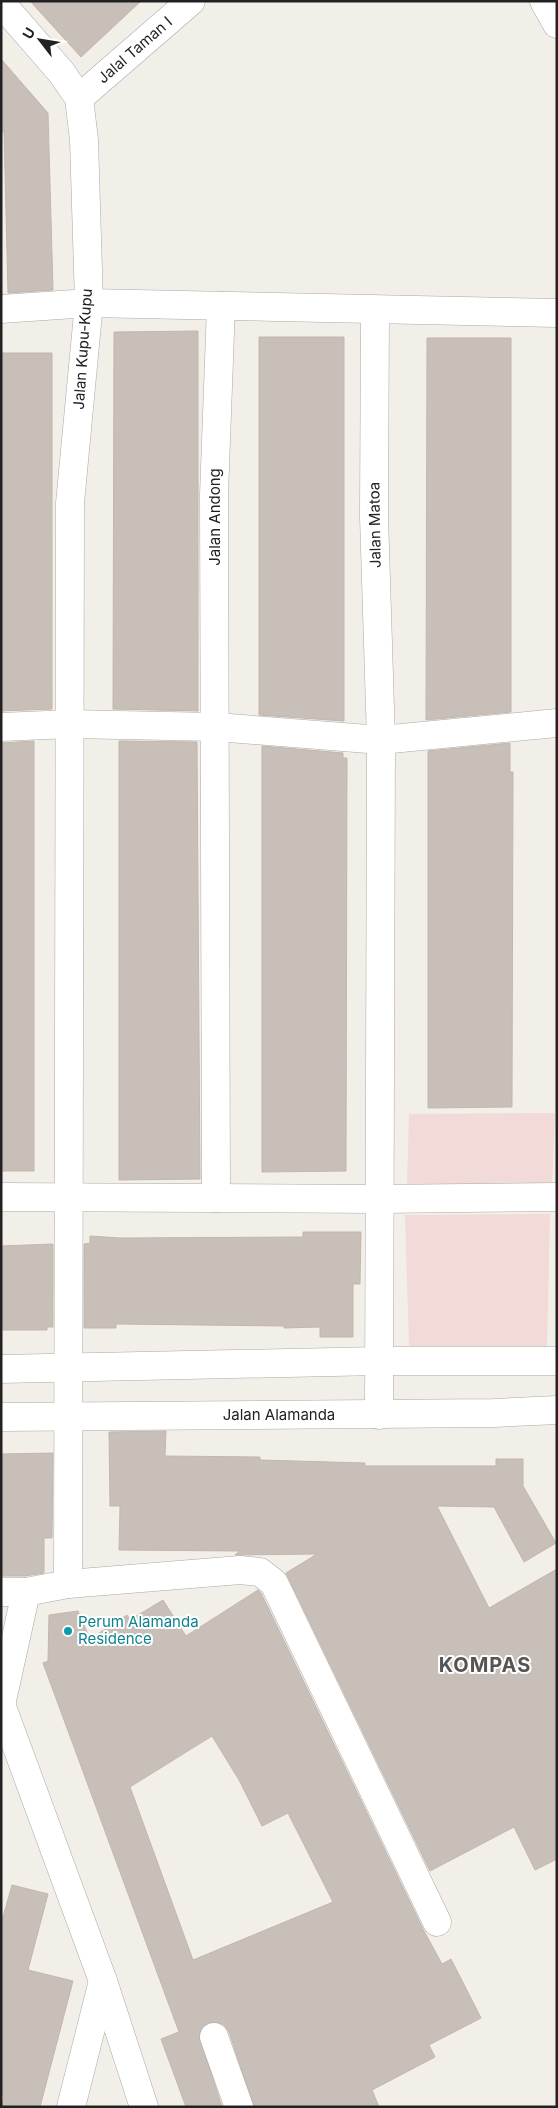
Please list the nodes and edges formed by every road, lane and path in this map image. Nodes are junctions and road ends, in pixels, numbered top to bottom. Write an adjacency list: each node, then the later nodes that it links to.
1 (191, 1): 5 (street, Jalal Taman I)
2 (544, 1): 4 (street)
3 (1, 3): 5 (street)
4 (557, 24)
5 (80, 98): 6 (street, Jalan Kupu-Kupu)
6 (89, 302): 7 (street); 8 (street); 12 (street, Jalan Kupu-Kupu)
7 (221, 306): 9 (street); 14 (street, Jalan Andong)
8 (1, 310)
9 (375, 310): 10 (street); 15 (street, Jalan Matoa)
10 (557, 313)
11 (557, 723): 15 (street)
12 (70, 724): 13 (street); 14 (street); 17 (street, Jalan Kupu-Kupu)
13 (1, 727)
14 (216, 727): 15 (street); 19 (street, Jalan Andong)
15 (381, 740): 20 (street, Jalan Matoa)
16 (1, 1197): 17 (street)
17 (69, 1197): 19 (street); 23 (street, Jalan Kupu-Kupu)
18 (557, 1197): 20 (street)
19 (216, 1198): 20 (street)
20 (379, 1199): 22 (street, Jalan Matoa)
21 (557, 1361): 22 (street)
22 (379, 1362): 23 (street); 26 (street, Jalan Matoa)
23 (68, 1368): 24 (street); 27 (street, Jalan Kupu-Kupu)
24 (1, 1369)
25 (557, 1410): 26 (street, Jalan Alamanda)
26 (379, 1414): 27 (street, Jalan Alamanda)
27 (68, 1415): 28 (street, Jalan Alamanda); 29 (street, Jalan Kupu-Kupu)
28 (1, 1417)
29 (68, 1584): 30 (street); 32 (street)
30 (14, 1592): 31 (street)
31 (1, 1704): 33 (street)
32 (437, 1922)
33 (103, 1981): 35 (street); 36 (street)
34 (214, 2037): 37 (street)
35 (71, 2107)
36 (144, 2107)
37 (239, 2107)

